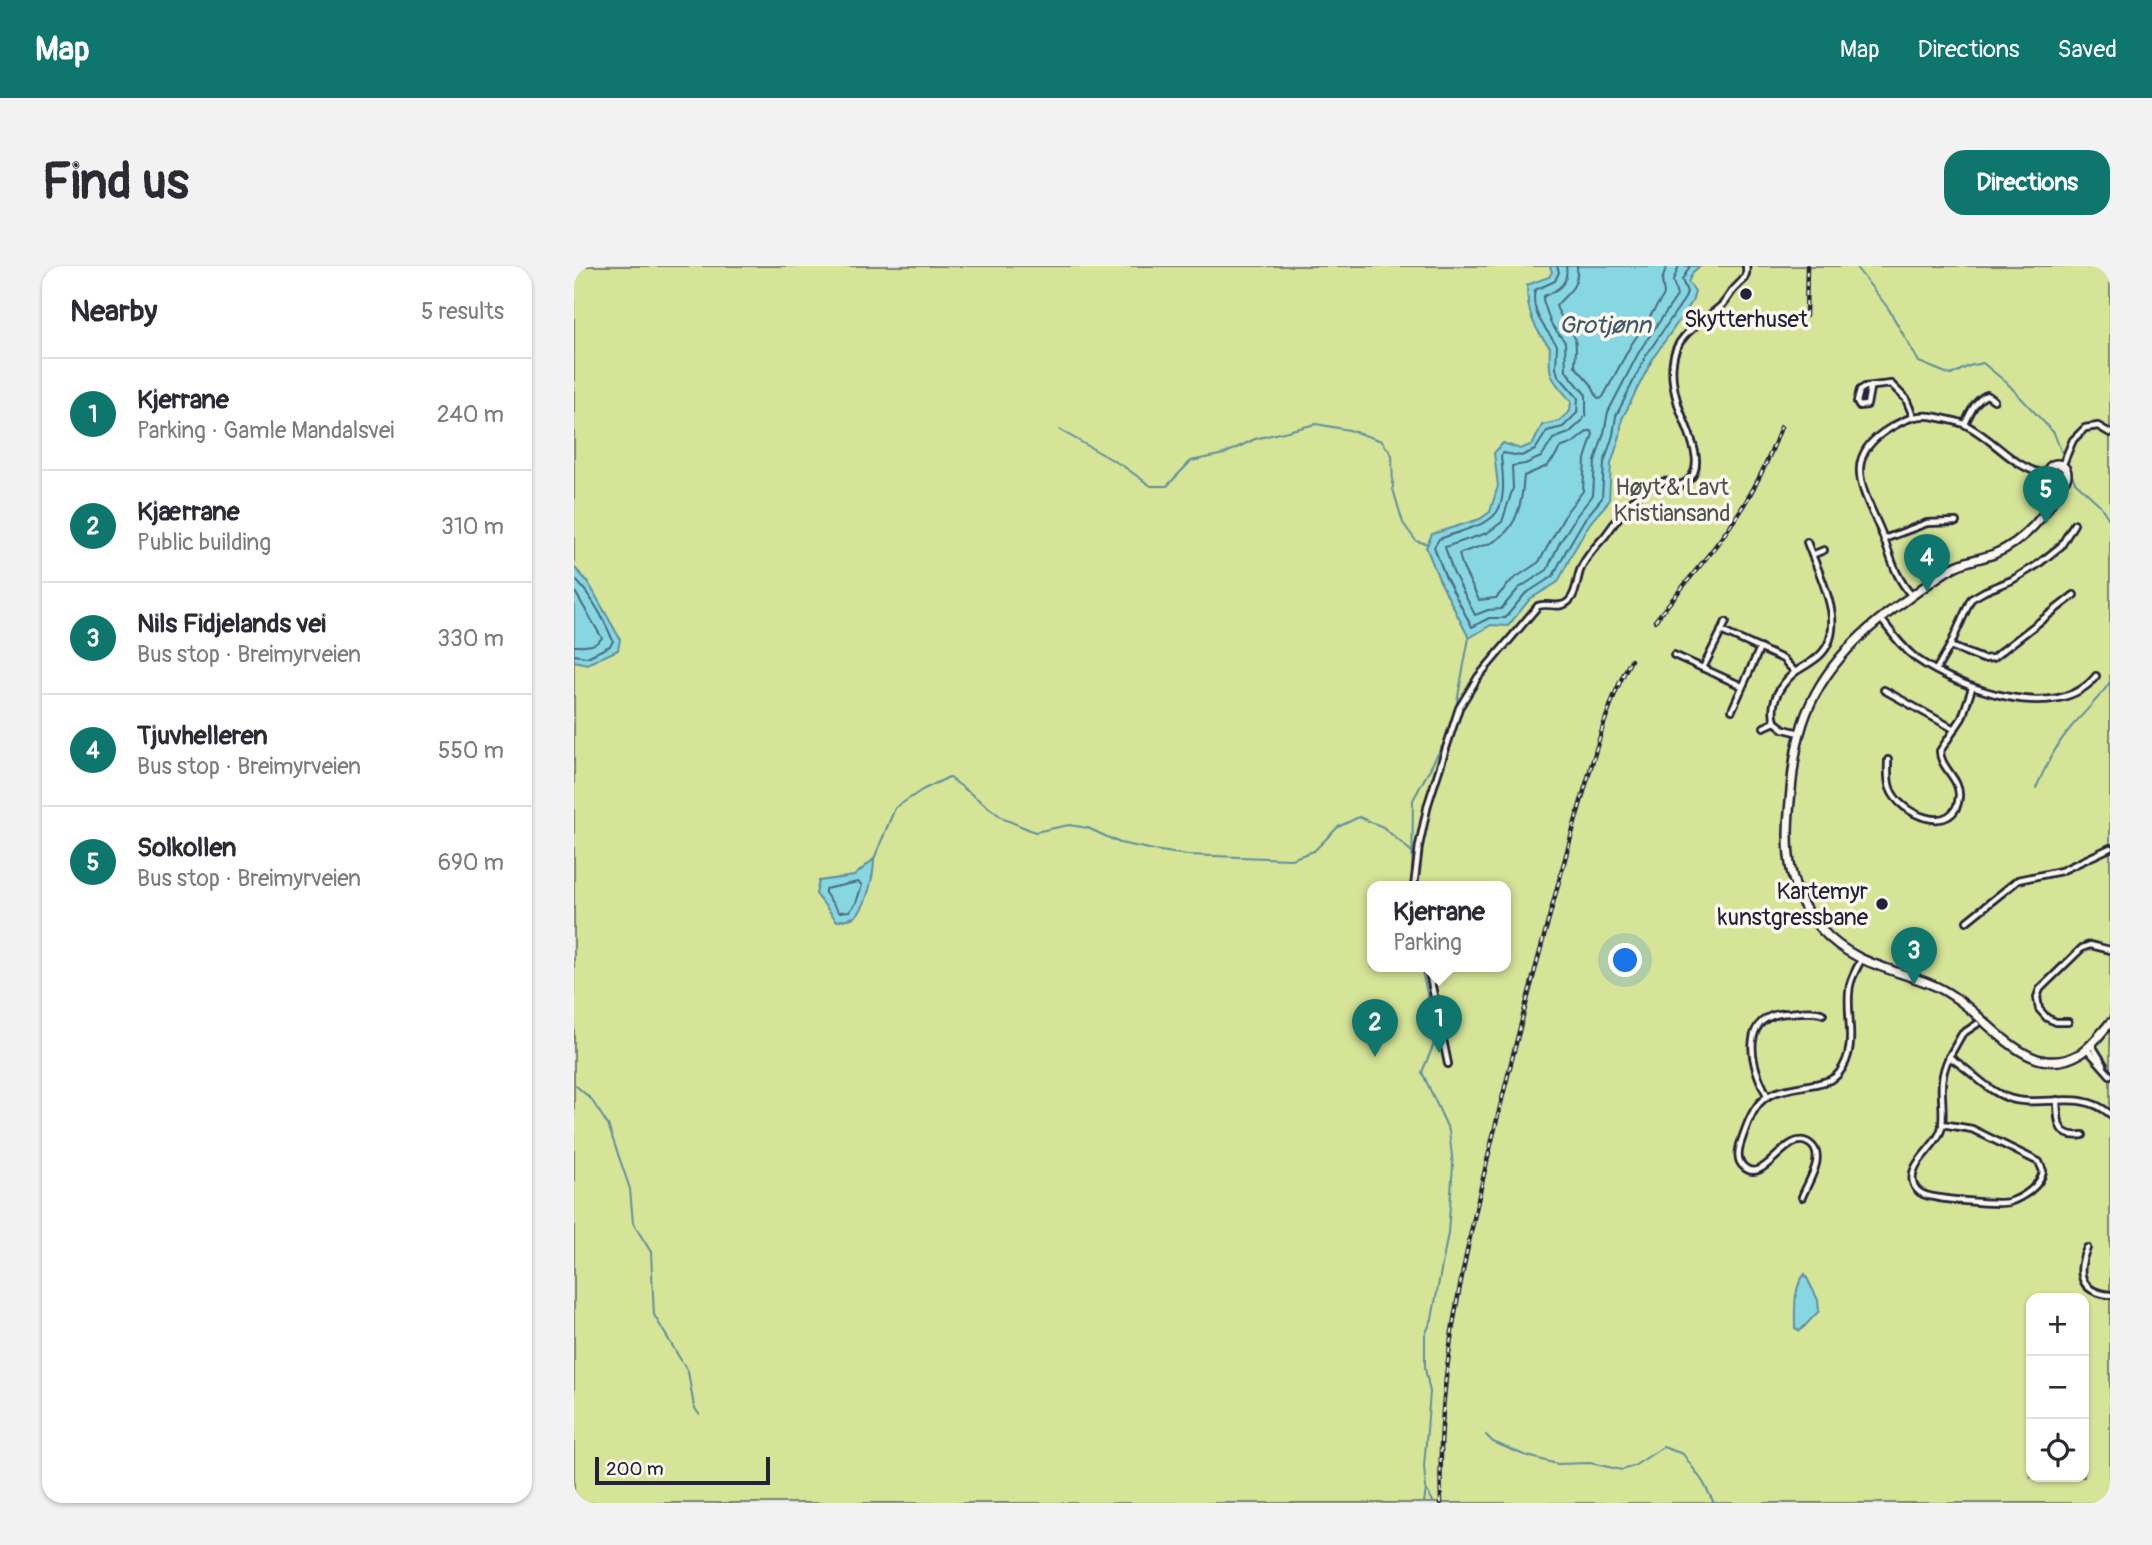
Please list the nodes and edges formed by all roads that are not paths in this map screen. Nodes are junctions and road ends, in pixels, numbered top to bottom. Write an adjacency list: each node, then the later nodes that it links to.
1 (1746, 266): 39 (street)
2 (1870, 388): 4 (street)
3 (1994, 400): 5 (street)
4 (1913, 416): 5 (street); 13 (street)
5 (1965, 424): 8 (street)
6 (2110, 433): 7 (street)
7 (2062, 466): 8 (street); 9 (street)
8 (2049, 478): 9 (street); 10 (street)
9 (2061, 483): 10 (street)
10 (2048, 505): 18 (street)
11 (1956, 522): 13 (street)
12 (2074, 524): 22 (street)
13 (1884, 540): 18 (street)
14 (1807, 542): 16 (street)
15 (1824, 550): 16 (street)
16 (1812, 555): 27 (street)
17 (2074, 595): 22 (street)
18 (1912, 596): 19 (street)
19 (1880, 618): 26 (street); 36 (street)
20 (1726, 622): 21 (street)
21 (1721, 631): 23 (street); 25 (street)
22 (1950, 646): 26 (street)
23 (1760, 648): 27 (street); 29 (street)
24 (1674, 655): 25 (street)
25 (1703, 668): 29 (street)
26 (1936, 670): 30 (street)
27 (1795, 672): 33 (street)
28 (2096, 676): 30 (street)
29 (1742, 686): 32 (street)
30 (1972, 688): 35 (street)
31 (1884, 690): 35 (street)
32 (1731, 710)
33 (1775, 722): 34 (street); 36 (street)
34 (1764, 727)
35 (1954, 729): 37 (street)
36 (1800, 733): 42 (street)
37 (1888, 760)
38 (2110, 848): 40 (street)
39 (1415, 881)
40 (1968, 921)
41 (2110, 950): 45 (street)
42 (1861, 960): 48 (street); 52 (street)
43 (1429, 972): 50 (street)
44 (1823, 1014): 52 (street)
45 (2068, 1022)
46 (2110, 1023): 48 (street)
47 (1978, 1024): 49 (street)
48 (2089, 1046): 51 (street)
49 (1949, 1057): 53 (street); 55 (street)
50 (1448, 1064)
51 (2110, 1075)
52 (1767, 1095): 57 (street)
53 (2057, 1100): 54 (street); 56 (street)
54 (2108, 1112)
55 (1942, 1124): 55 (street)
56 (2083, 1135)
57 (1802, 1197)
58 (2087, 1248): 59 (street)
59 (2110, 1295)

